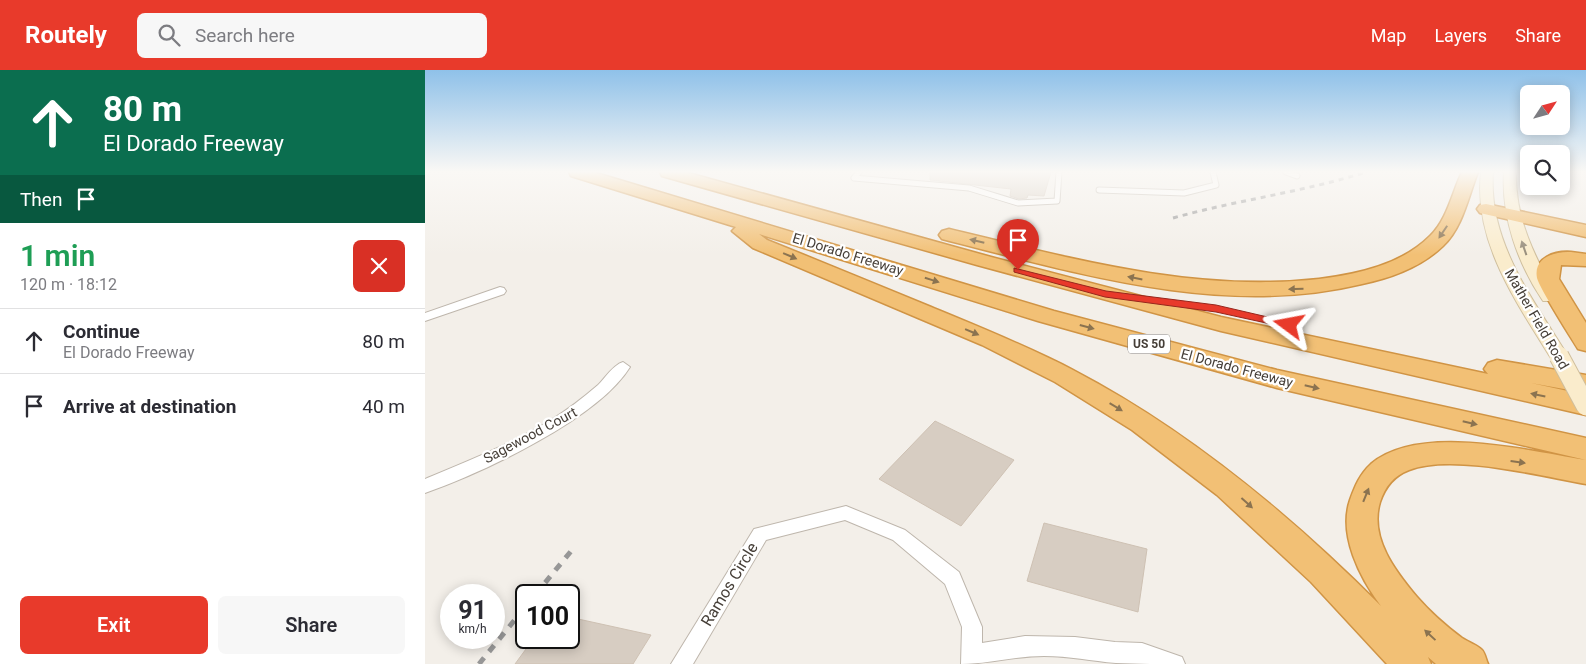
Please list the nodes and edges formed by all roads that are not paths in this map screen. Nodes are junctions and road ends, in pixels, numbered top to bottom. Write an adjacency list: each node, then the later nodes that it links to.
1 (670, 200): 10 (highway, El Dorado Freeway / US 50)
2 (767, 200): 15 (highway, El Dorado Freeway)
3 (797, 200): 6 (highway, one-way to 3)
4 (1007, 200): 5 (lane)
5 (1057, 200)
6 (1459, 200)
7 (1485, 200): 9 (main road, Mather Field Road)
8 (1510, 200): 11 (main road, Mather Field Road)
9 (1486, 209): 11 (highway); 21 (main road, Mather Field Road, bridge)
10 (718, 214): 22 (highway, El Dorado Freeway / US 50, one-way to 22); 28 (highway, one-way to 28)
11 (1513, 214): 12 (highway); 18 (main road, Mather Field Road, one-way to 11)
12 (1586, 231)
13 (1586, 260): 17 (highway)
14 (499, 291): 16 (street)
15 (1105, 294): 20 (highway); 21 (highway, El Dorado Freeway, one-way to 15)
16 (425, 317)
17 (1586, 343)
18 (1586, 349)
19 (623, 367): 24 (street, Sagewood Court)
20 (1586, 384)
21 (1586, 405)
22 (1586, 449)
23 (1586, 472): 29 (highway, one-way to 23)
24 (425, 486)
25 (972, 659): 26 (street, Ramos Circle); 27 (street)
26 (681, 664)
27 (1175, 664)
28 (1413, 664)
29 (1469, 664)

